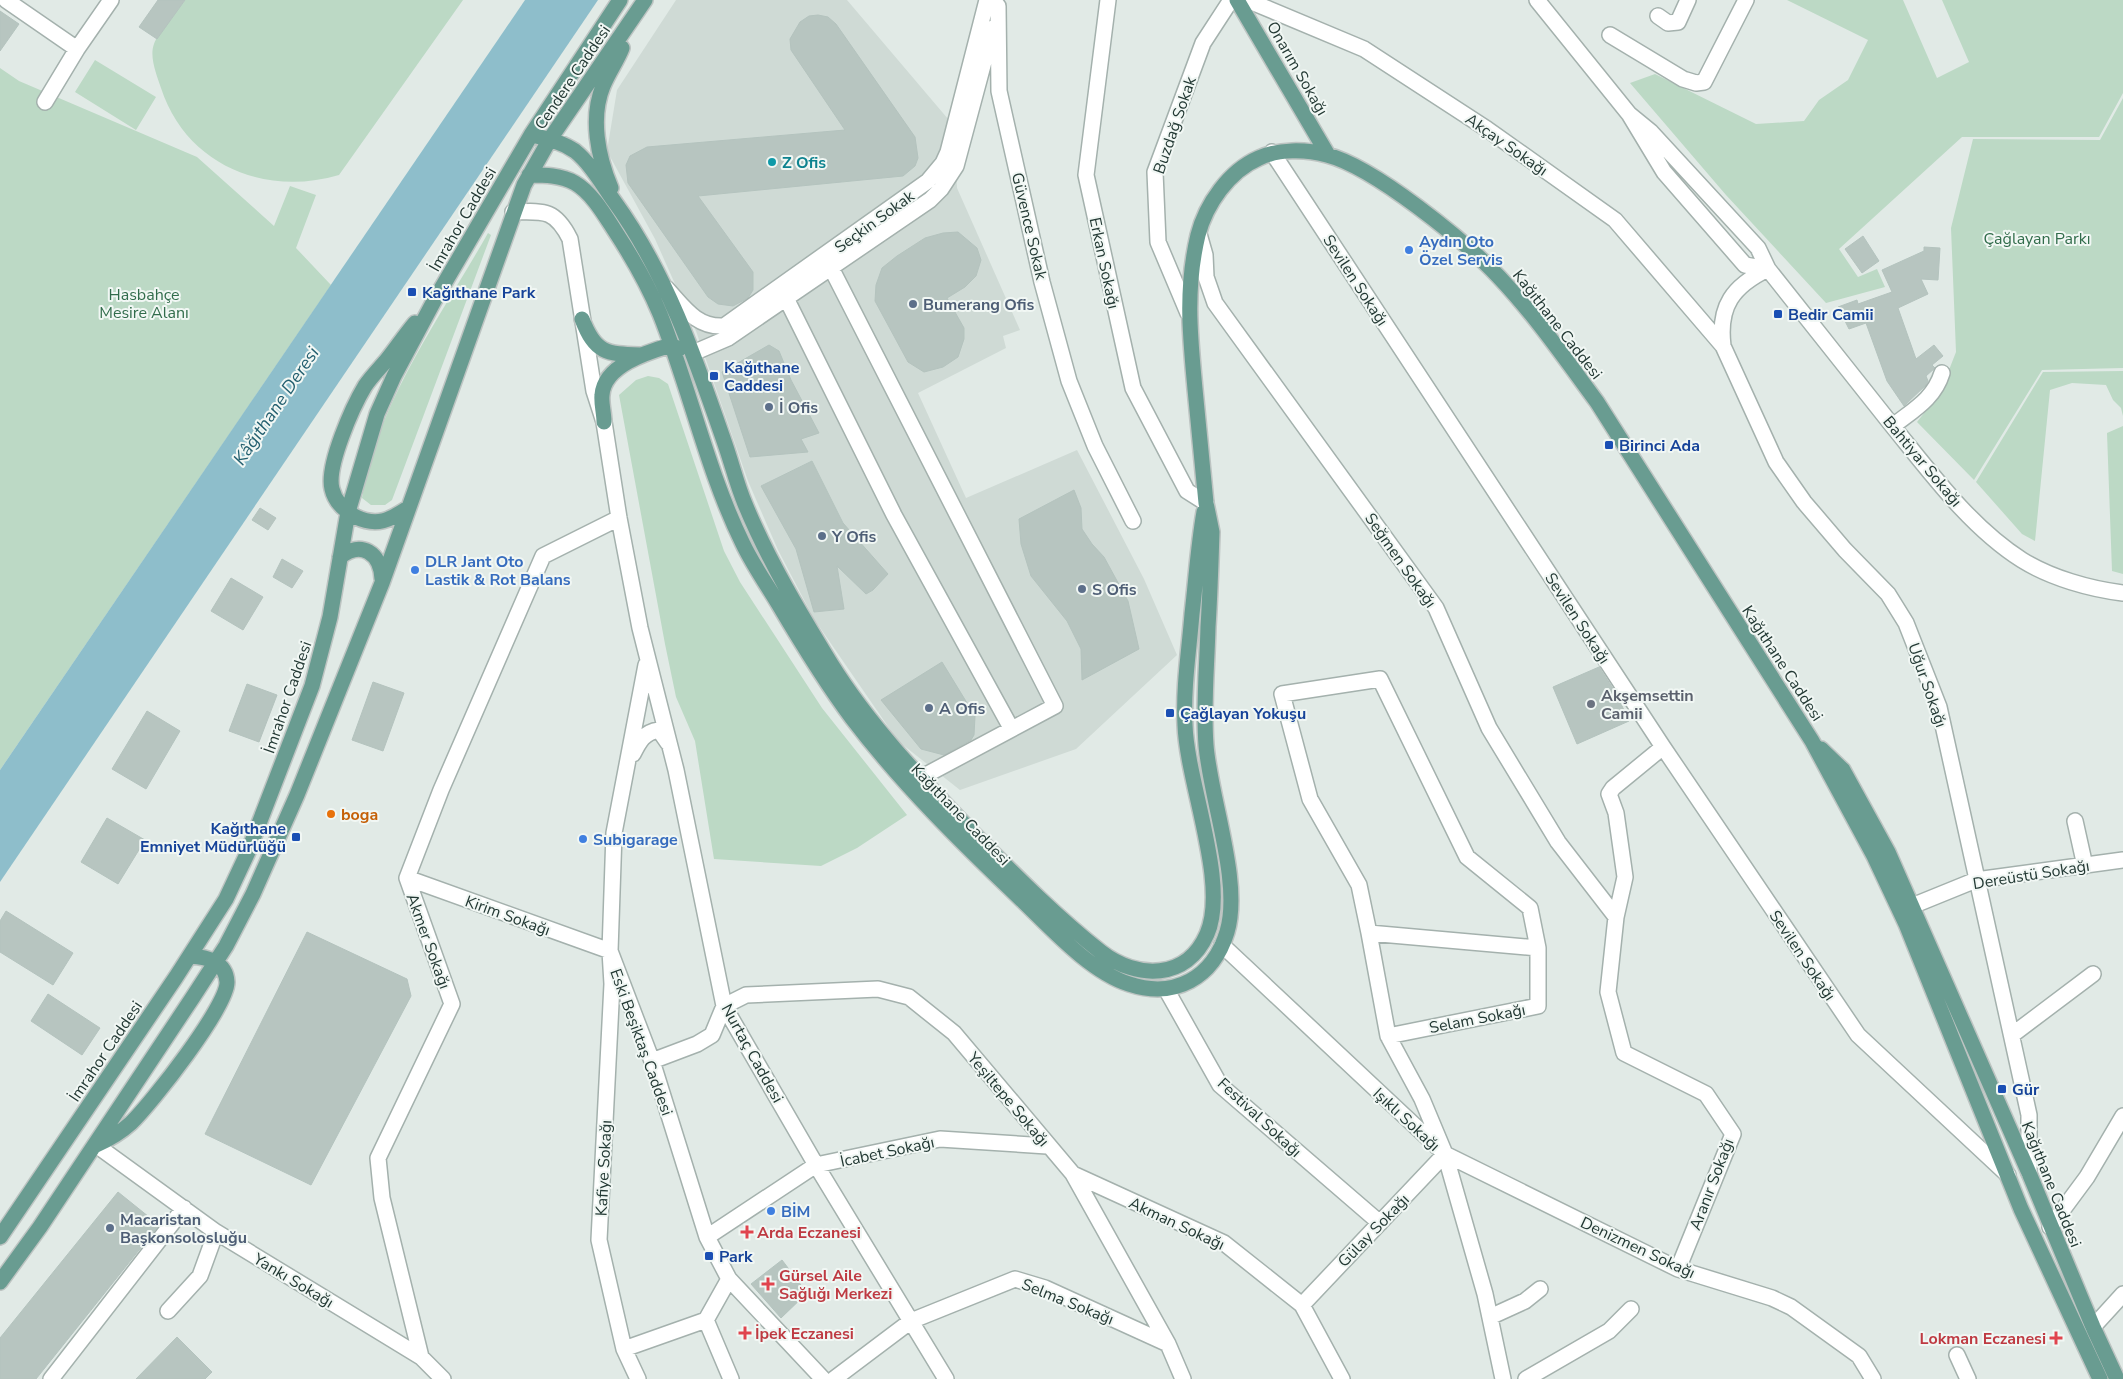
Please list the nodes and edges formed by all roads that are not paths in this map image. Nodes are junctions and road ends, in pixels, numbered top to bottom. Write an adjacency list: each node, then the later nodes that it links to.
1 (6, 0): 16 (street)
2 (110, 0): 16 (street)
3 (620, 0): 18 (main road, Cendere Caddesi)
4 (645, 0): 14 (main road, Cendere Caddesi)
5 (1108, 0): 40 (street, Erkan Sokağı)
6 (1231, 0): 31 (street, Buzdağ Sokak)
7 (1237, 0): 21 (main road, Onarım Sokağı)
8 (1247, 0): 34 (street, Akçay Sokağı)
9 (1537, 0): 27 (street, Bahtiyar Sokağı)
10 (1688, 0): 13 (street)
11 (1746, 0): 15 (street)
12 (995, 2): 26 (street, Seçkin Sokak); 44 (street, Güvence Sokak)
13 (1658, 16)
14 (627, 27): 19 (main road, Cendere Caddesi); 23 (main road)
15 (1610, 35)
16 (77, 49): 17 (street)
17 (45, 102)
18 (531, 135): 19 (main road, Kağıthane Caddesi); 30 (main road, İmrahor Caddesi)
19 (550, 139): 22 (main road, Cendere Caddesi); 23 (main road, Kağıthane Caddesi)
20 (1272, 152): 21 (main road, Kağıthane Caddesi); 25 (main road, Kağıthane Caddesi); 52 (street, Sevilen Sokağı)
21 (1328, 155): 50 (main road, Kağıthane Caddesi)
22 (529, 174): 24 (main road); 33 (main road, Kağıthane Caddesi)
23 (619, 208): 28 (main road, Kağıthane Caddesi)
24 (513, 212): 32 (street, Nurtaç Caddesi); 41 (main road)
25 (1199, 234): 31 (main road, Kağıthane Caddesi); 61 (street, Seğmen Sokağı)
26 (828, 261): 28 (street, Seçkin Sokak); 29 (street, Seçkin Sokak); 49 (street)
27 (1768, 269): 34 (street, Uğur Sokağı); 39 (street, Bahtiyar Sokağı)
28 (664, 284): 35 (main road, Kağıthane Caddesi)
29 (786, 298): 35 (street, Seçkin Sokak); 49 (street)
30 (434, 302): 42 (main road, İmrahor Caddesi); 42 (main road)
31 (1188, 313): 40 (main road, Kağıthane Caddesi)
32 (582, 319): 36 (main road); 38 (street, Nurtaç Caddesi)
33 (671, 345): 35 (main road); 36 (main road); 54 (main road, Kağıthane Caddesi)
34 (1723, 346): 59 (street, Uğur Sokağı)
35 (693, 353): 54 (main road, Kağıthane Caddesi)
36 (640, 355): 38 (main road)
37 (1942, 373): 39 (street)
38 (604, 422): 43 (street, Nurtaç Caddesi)
39 (1893, 426): 47 (street, Bahtiyar Sokağı)
40 (1206, 503): 64 (main road, Kağıthane Caddesi); 65 (main road, Kağıthane Caddesi)
41 (408, 508): 42 (main road); 46 (main road)
42 (348, 512): 45 (main road, İmrahor Caddesi)
43 (619, 518): 48 (street, Nurtaç Caddesi); 58 (street, Akmer Sokağı)
44 (1133, 521)
45 (340, 557): 46 (main road); 68 (main road, İmrahor Caddesi)
46 (382, 582): 69 (main road)
47 (2123, 593)
48 (646, 661): 51 (street, Nurtaç Caddesi); 53 (street, Eski Beşiktaş Caddesi)
49 (1011, 728): 54 (street)
50 (1812, 741): 60 (main road, Kağıthane Caddesi); 62 (main road, Kağıthane Caddesi)
51 (669, 744): 53 (street); 73 (street, Nurtaç Caddesi)
52 (1663, 747): 61 (street); 84 (street, Sevilen Sokağı)
53 (627, 766): 67 (street, Eski Beşiktaş Caddesi)
54 (913, 781): 70 (main road, Kağıthane Caddesi); 72 (main road, Kağıthane Caddesi)
55 (2075, 821): 57 (street)
56 (2123, 860): 57 (street, Dereüstü Sokağı)
57 (2085, 866): 59 (street, Dereüstü Sokağı)
58 (407, 878): 67 (street, Kirim Sokağı); 106 (street, Akmer Sokağı)
59 (1976, 880): 60 (street, Dereüstü Sokağı); 74 (street, Uğur Sokağı)
60 (1912, 906): 62 (main road); 82 (main road, Kağıthane Caddesi)
61 (1616, 917): 91 (street, Aranır Sokağı)
62 (1906, 924): 84 (main road, Kağıthane Caddesi)
63 (1370, 933): 66 (street); 66 (street); 75 (street)
64 (1207, 935): 65 (main road); 70 (main road, Kağıthane Caddesi)
65 (1222, 945): 72 (main road, Kağıthane Caddesi); 80 (street, Işıklı Sokağı)
66 (1538, 948): 75 (street, Selam Sokağı)
67 (610, 951): 76 (street, Eski Beşiktaş Caddesi); 104 (street, Kafiye Sokağı)
68 (191, 956): 69 (main road); 89 (main road, İmrahor Caddesi)
69 (216, 962): 78 (main road); 78 (main road)
70 (1158, 971): 72 (main road)
71 (2093, 974): 74 (street)
72 (1166, 989): 86 (street, Festival Sokağı)
73 (724, 1006): 76 (street); 79 (street, Yeşiltepe Sokağı); 81 (street, Nurtaç Caddesi)
74 (2012, 1035): 82 (street, Uğur Sokağı)
75 (1388, 1036): 80 (street)
76 (652, 1062): 90 (street, Eski Beşiktaş Caddesi)
77 (2123, 1116): 87 (street)
78 (96, 1145): 85 (street, Yankı Sokağı); 93 (main road)
79 (1047, 1146): 81 (street, İcabet Sokağı); 83 (street, Yeşiltepe Sokağı)
80 (1444, 1154): 86 (street, Gülay Sokağı); 91 (street, Denizmen Sokağı); 99 (street, Işıklı Sokağı)
81 (816, 1165): 90 (street); 101 (street, Nurtaç Caddesi)
82 (2029, 1173): 87 (main road, Kağıthane Caddesi)
83 (1073, 1174): 96 (street, Akman Sokağı); 103 (street, Yeşiltepe Sokağı)
84 (2008, 1175): 120 (main road, Kağıthane Caddesi)
85 (184, 1208): 88 (street, Yankı Sokağı); 107 (street)
86 (1380, 1223): 96 (street, Gülay Sokağı)
87 (2050, 1227): 102 (main road, Kağıthane Caddesi)
88 (216, 1232): 98 (street); 106 (street, Yankı Sokağı)
89 (0, 1237)
90 (707, 1237): 92 (street, Eski Beşiktaş Caddesi)
91 (1678, 1269): 118 (street, Denizmen Sokağı)
92 (729, 1279): 100 (street); 111 (street, Eski Beşiktaş Caddesi)
93 (0, 1282)
94 (1540, 1289): 99 (street)
95 (2123, 1294): 102 (street)
96 (1302, 1304): 115 (street, Akman Sokağı)
97 (1631, 1309): 117 (street)
98 (168, 1311)
99 (1490, 1317): 116 (street, Işıklı Sokağı)
100 (706, 1320): 104 (street); 110 (street)
101 (911, 1322): 103 (street, Selma Sokağı); 112 (street, Selma Sokağı); 113 (street, Nurtaç Caddesi)
102 (2093, 1327): 121 (main road, Kağıthane Caddesi)
103 (1168, 1344): 114 (street, Yeşiltepe Sokağı)
104 (624, 1349): 109 (street, Kafiye Sokağı)
105 (1957, 1355): 119 (street)
106 (421, 1357): 108 (street, Yankı Sokağı)
107 (52, 1379)
108 (443, 1379)
109 (638, 1379)
110 (731, 1379)
111 (823, 1379)
112 (834, 1379)
113 (946, 1379)
114 (1183, 1379)
115 (1342, 1379)
116 (1503, 1379)
117 (1526, 1379)
118 (1873, 1379)
119 (1968, 1379)
120 (2100, 1379)
121 (2117, 1379)

